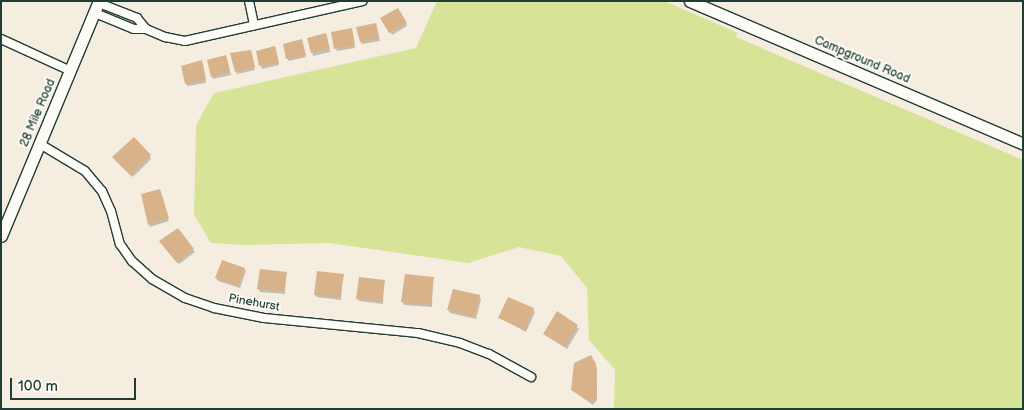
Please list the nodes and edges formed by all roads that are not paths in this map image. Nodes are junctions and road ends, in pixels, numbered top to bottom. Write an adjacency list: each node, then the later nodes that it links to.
1 (249, 1): 5 (street)
2 (363, 1): 5 (street)
3 (690, 1): 9 (street, Campground Road)
4 (98, 6): 5 (street); 7 (street, 28 Mile Road)
5 (254, 25)
6 (1, 39): 7 (street)
7 (71, 71): 8 (street, 28 Mile Road)
8 (40, 144): 10 (street, 28 Mile Road); 11 (street, Pinehurst)
9 (1023, 144)
10 (1, 236)
11 (531, 377)

